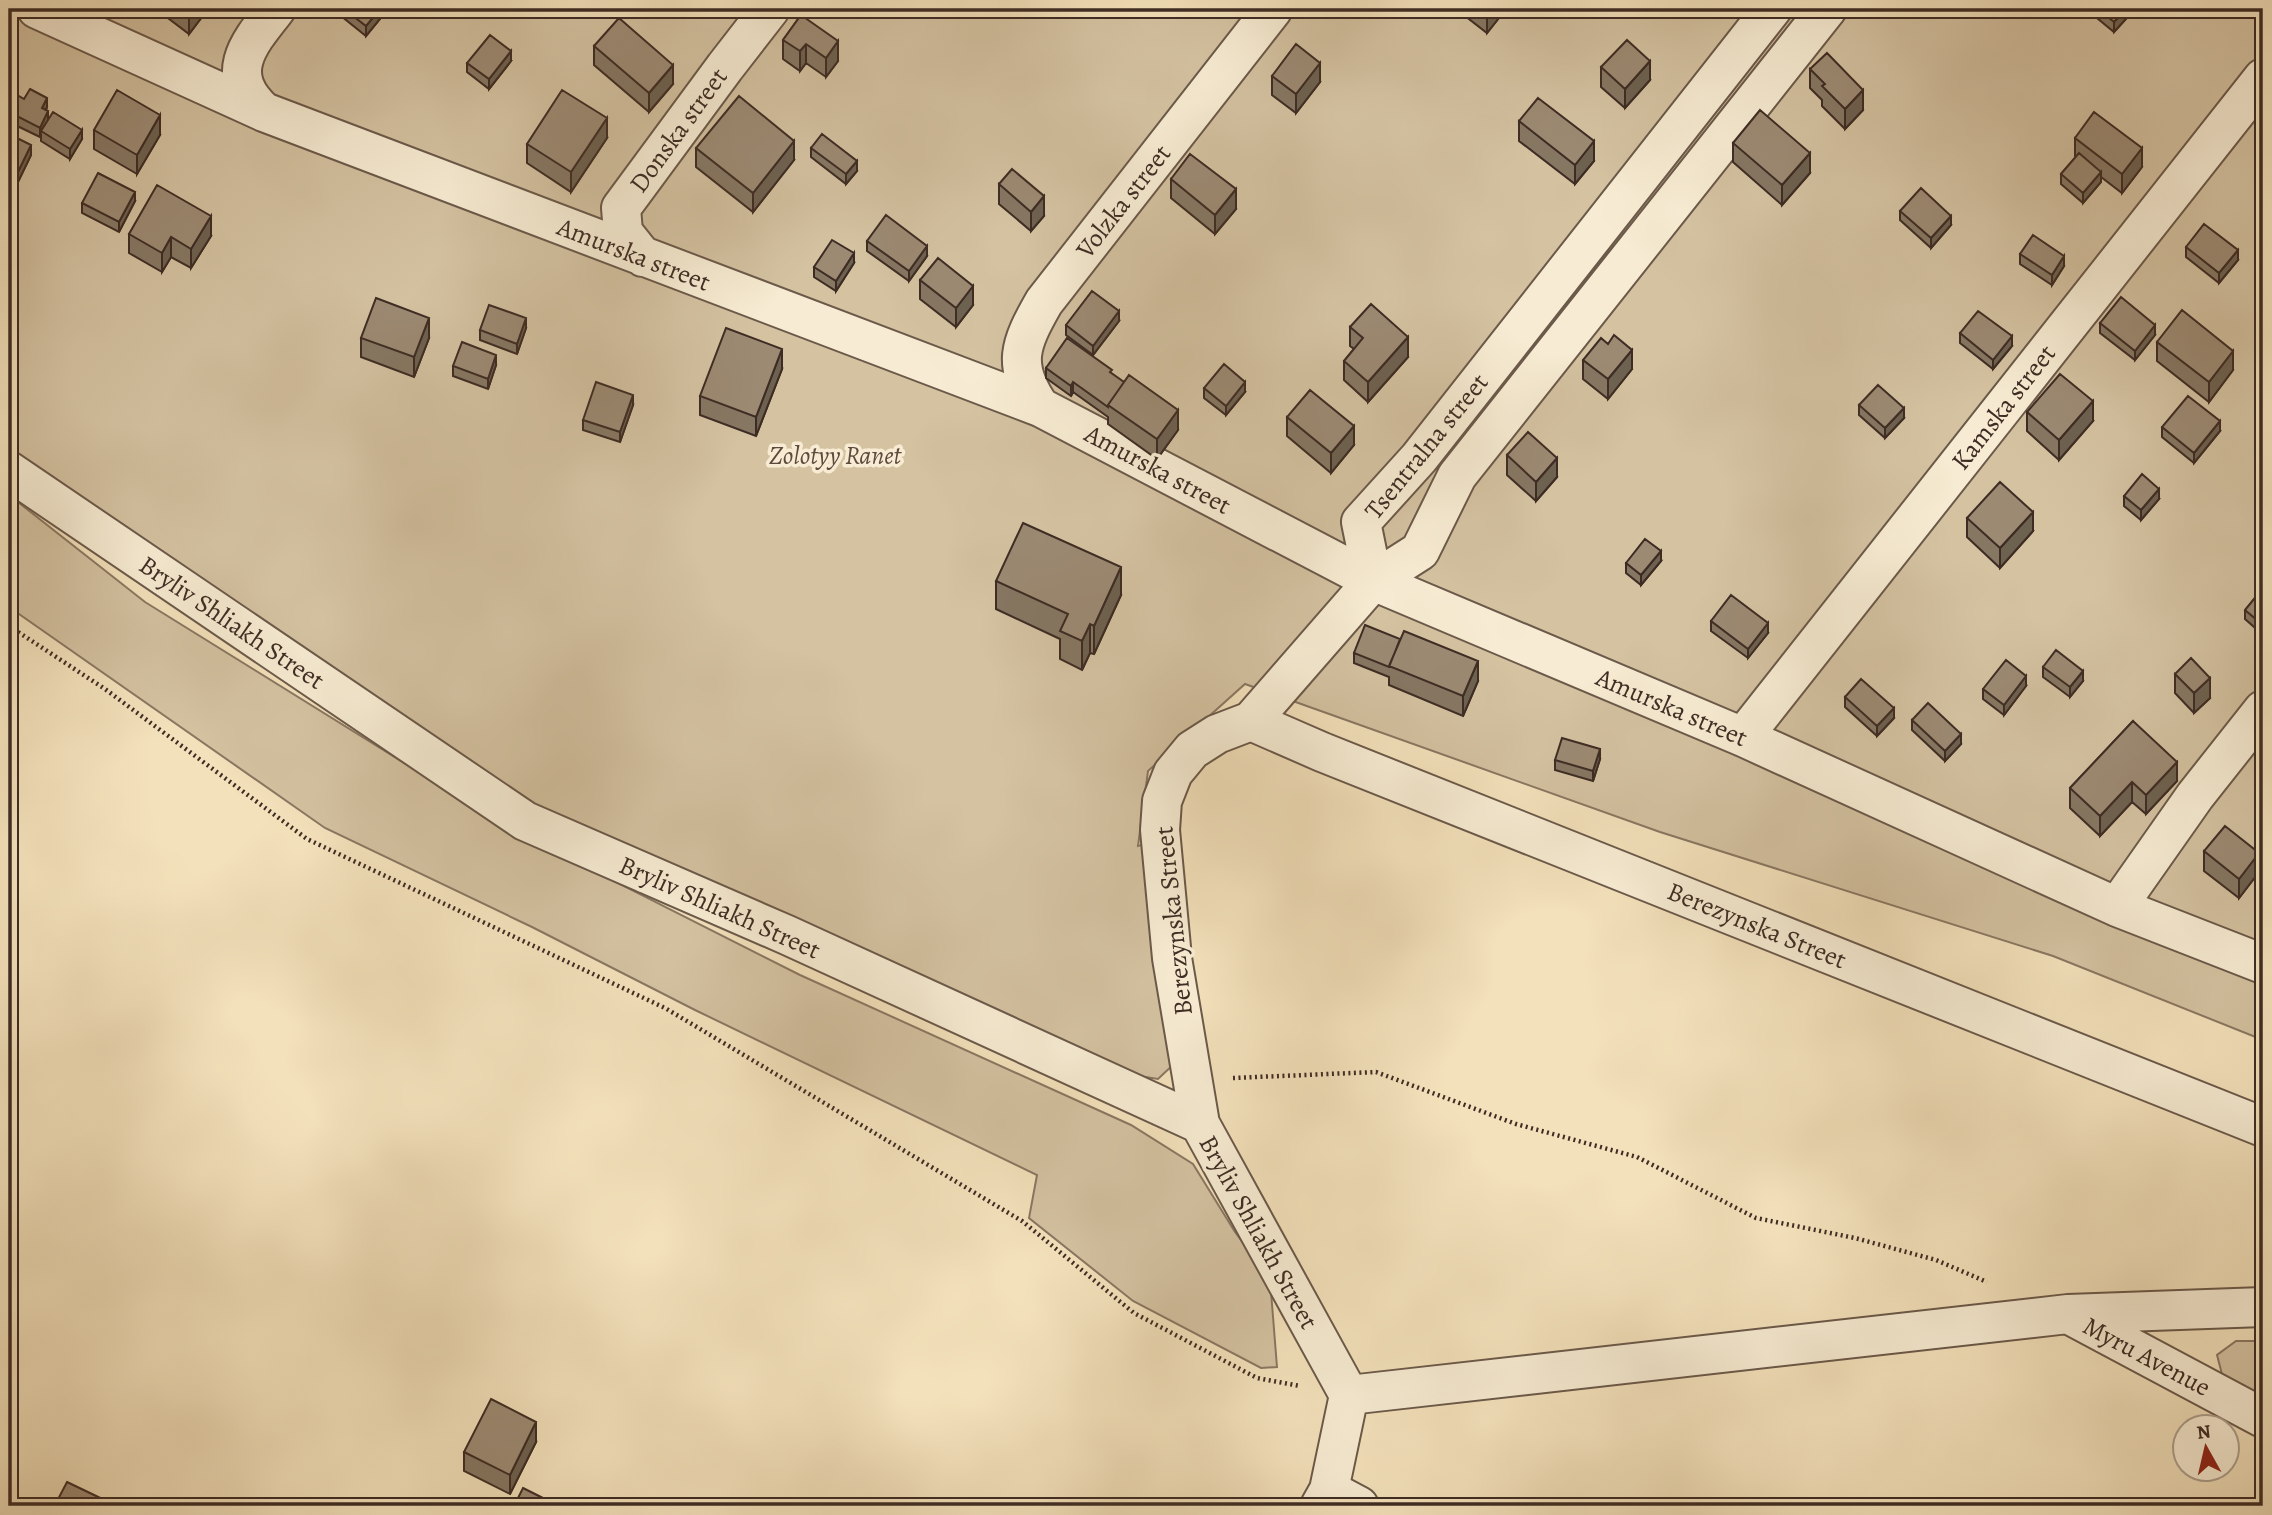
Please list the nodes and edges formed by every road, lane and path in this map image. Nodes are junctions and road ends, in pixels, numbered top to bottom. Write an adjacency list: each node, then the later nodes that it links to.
1 (37, 9): 8 (street, Amurska street)
2 (276, 9): 8 (street)
3 (771, 9): 9 (street, Donska street)
4 (1273, 9): 10 (street, Volzka street)
5 (1772, 9): 12 (street, Tsentralna street)
6 (1827, 9): 12 (street, Tsentralna street)
7 (2263, 78): 16 (street, Kamska street)
8 (264, 112): 9 (street, Amurska street)
9 (643, 257): 10 (street, Amurska street)
10 (1040, 407): 12 (street, Amurska street)
11 (9, 471): 20 (street, Bryliv Shliakh Street)
12 (1373, 581): 15 (street, Berezynska Street); 16 (street, Amurska street)
13 (9, 626): 25 (path)
14 (2263, 710): 17 (street)
15 (1251, 721): 19 (street, Berezynska Street); 21 (street, Berezynska Street)
16 (1743, 737): 17 (street, Amurska street)
17 (2117, 907): 18 (street, Amurska street)
18 (2263, 964)
19 (1193, 1081): 20 (street, Berezynska Street); 22 (path)
20 (1200, 1124): 25 (street, Bryliv Shliakh Street)
21 (2263, 1127)
22 (1997, 1286)
23 (2263, 1307): 24 (street)
24 (2068, 1314): 25 (street); 26 (street, Myru Avenue)
25 (1349, 1395): 27 (street)
26 (2263, 1418)
27 (1336, 1501)

